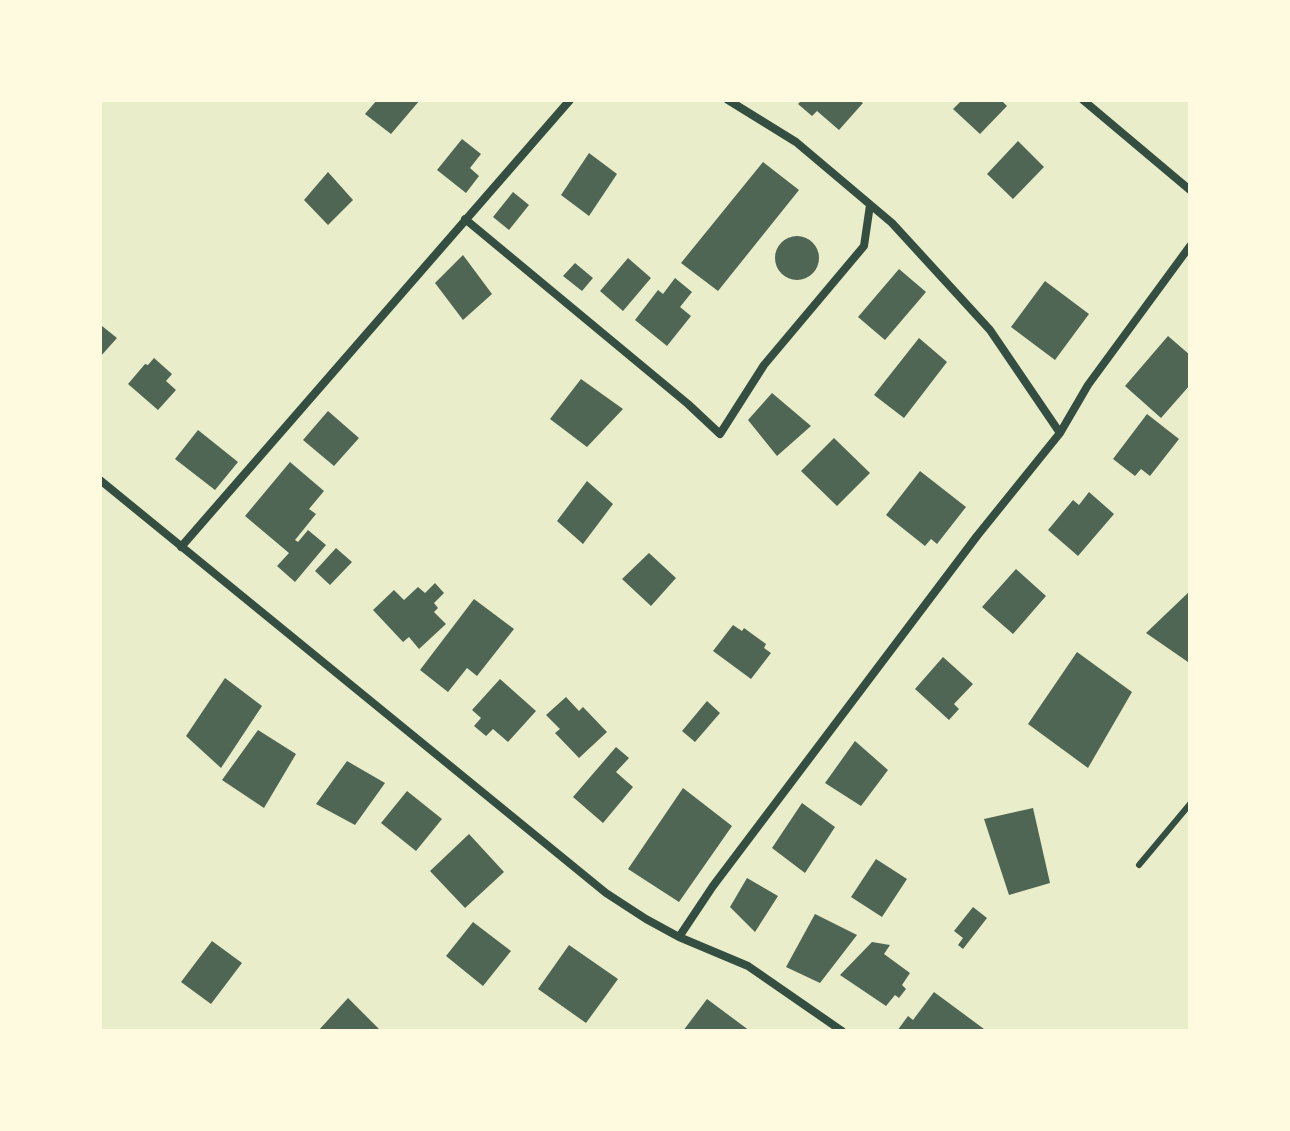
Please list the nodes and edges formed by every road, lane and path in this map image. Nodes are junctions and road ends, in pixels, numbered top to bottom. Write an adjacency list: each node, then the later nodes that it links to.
1 (570, 100): 6 (street)
2 (728, 100): 5 (street)
3 (1083, 100): 4 (street)
4 (1190, 190)
5 (870, 205): 6 (street); 8 (street)
6 (465, 219): 10 (street)
7 (1190, 246): 8 (street)
8 (1060, 433): 13 (street)
9 (100, 480): 10 (street)
10 (181, 547): 13 (street)
11 (1190, 804): 12 (lane)
12 (1139, 865)
13 (679, 937): 14 (street)
14 (842, 1031)

